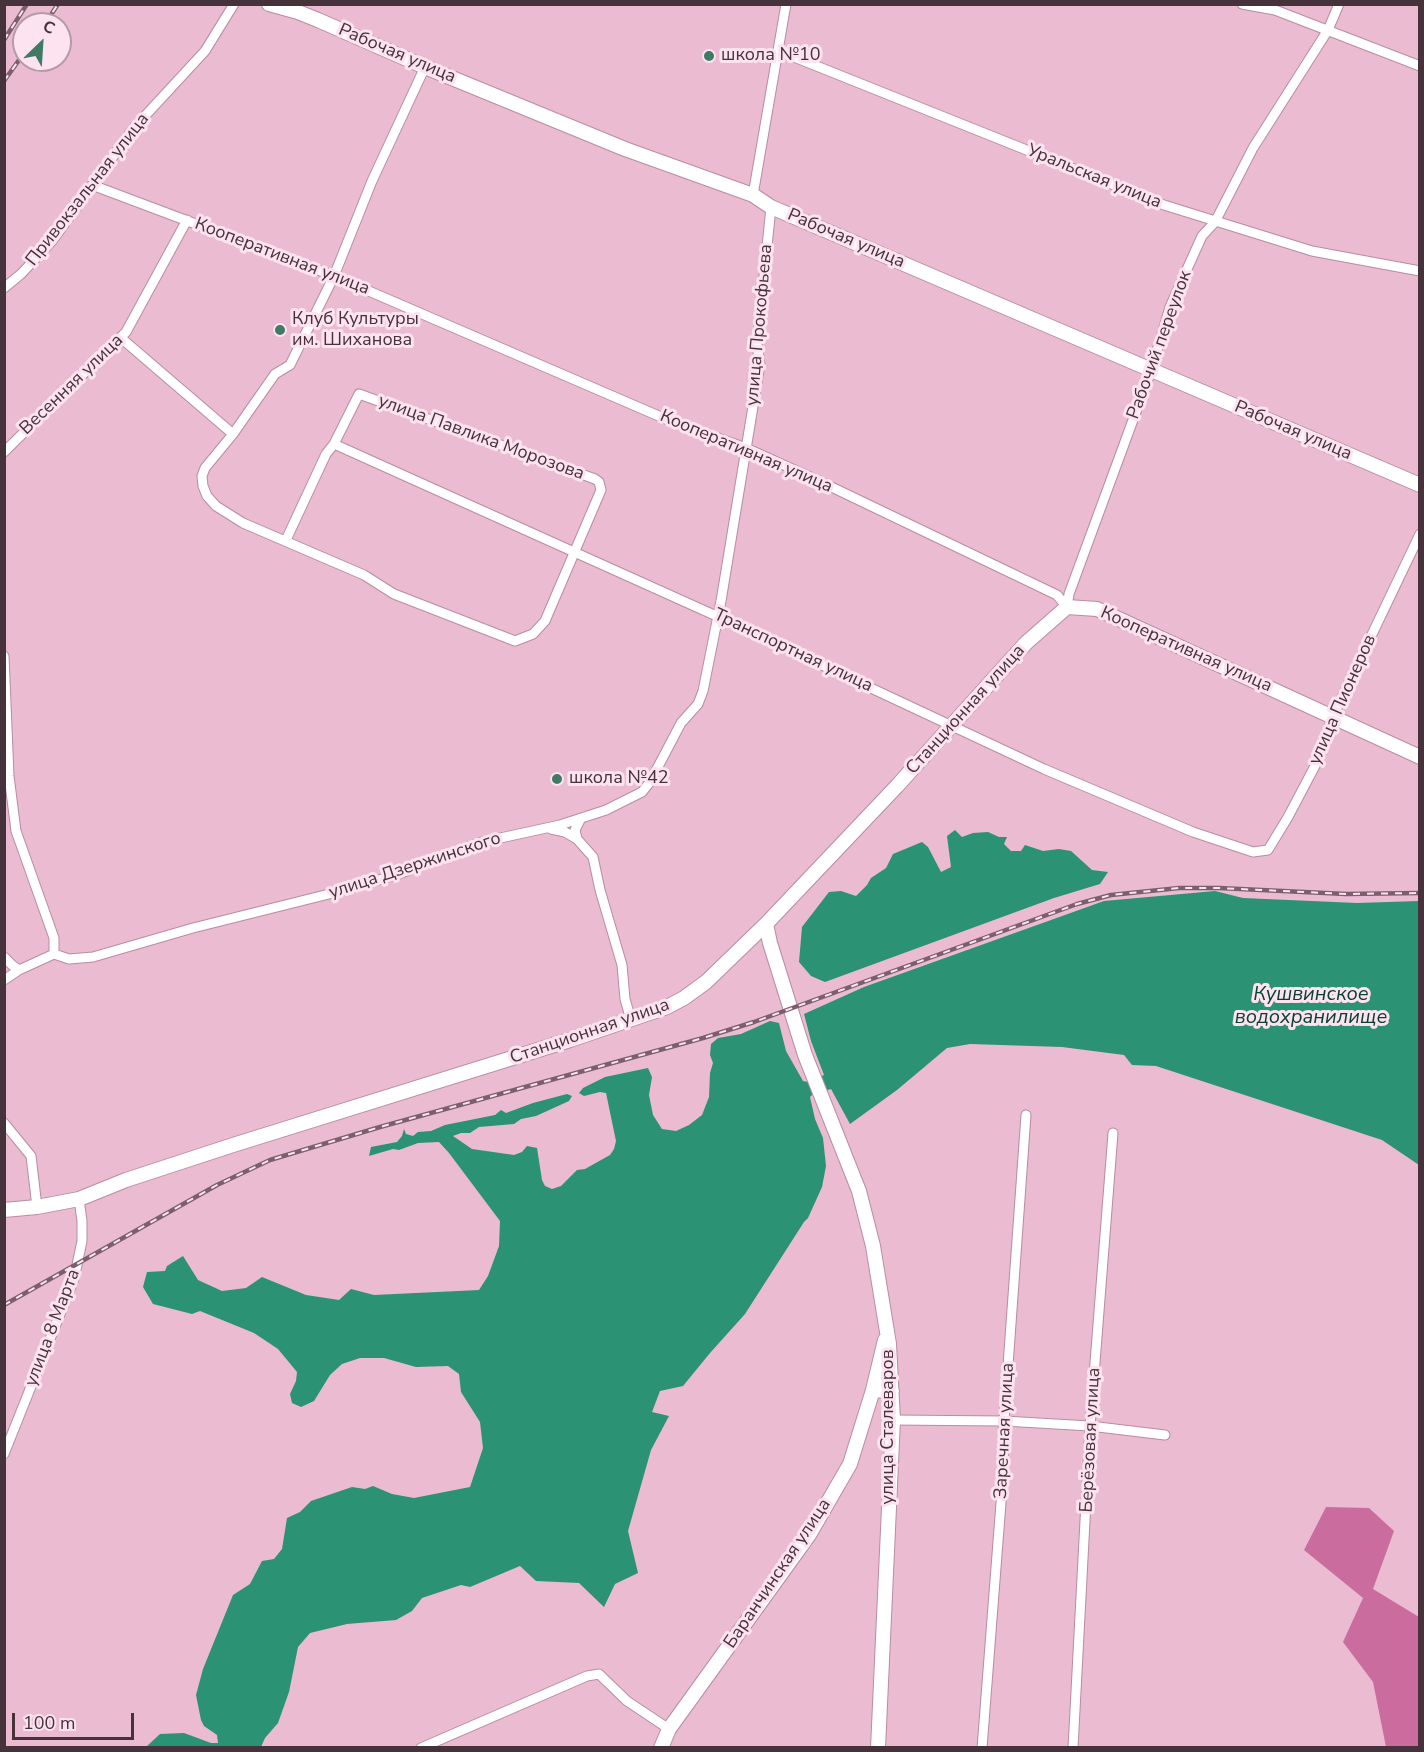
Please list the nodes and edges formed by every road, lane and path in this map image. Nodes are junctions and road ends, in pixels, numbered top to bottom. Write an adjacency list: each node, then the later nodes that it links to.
1 (234, 4): 10 (street, Привокзальная улица)
2 (269, 4): 9 (street, Рабочая улица)
3 (786, 4): 7 (street)
4 (1242, 4): 6 (street)
5 (1339, 4): 6 (street, Рабочий переулок)
6 (1328, 30): 8 (street); 14 (street, Рабочий переулок)
7 (779, 51): 11 (street); 14 (street, Уральская улица)
8 (1419, 66)
9 (425, 67): 11 (street, Рабочая улица); 16 (street)
10 (92, 185): 13 (street, Кооперативная улица); 17 (street, Привокзальная улица)
11 (753, 195): 12 (street, Рабочая улица)
12 (771, 207): 19 (street, Рабочая улица); 22 (street, улица Прокофьева)
13 (187, 220): 16 (street, Кооперативная улица); 18 (street, Весенняя улица)
14 (1215, 222): 15 (street, Уральская улица); 19 (street, Рабочий переулок)
15 (1419, 270)
16 (334, 276): 20 (street); 22 (street, Кооперативная улица)
17 (4, 288)
18 (121, 338): 20 (street); 23 (street, Весенняя улица)
19 (1151, 371): 24 (street, Рабочая улица); 28 (street, Рабочий переулок)
20 (233, 434): 26 (street)
21 (334, 444): 26 (street); 27 (street, Транспортная улица); 27 (street, улица Павлика Морозова)
22 (746, 448): 28 (street, Кооперативная улица); 29 (street, улица Прокофьева)
23 (4, 452)
24 (1419, 485)
25 (1419, 534): 32 (street, улица Пионеров)
26 (286, 540): 27 (street)
27 (574, 551): 29 (street, Транспортная улица)
28 (1067, 607): 32 (street, Кооперативная улица); 33 (street, Станционная улица)
29 (718, 616): 31 (street, улица Прокофьева); 33 (street, Транспортная улица)
30 (4, 656): 40 (street)
31 (703, 691): 35 (street, улица Дзержинского)
32 (1333, 717): 34 (street, Кооперативная улица); 38 (street, улица Пионеров)
33 (950, 725): 38 (street, Транспортная улица); 39 (street, Станционная улица)
34 (1419, 757)
35 (581, 818): 36 (street, улица Дзержинского); 37 (street)
36 (548, 828): 37 (street); 40 (street, улица Дзержинского)
37 (577, 839): 44 (street)
38 (1253, 852)
39 (766, 924): 44 (street, Станционная улица); 51 (street, улица Сталеваров)
40 (54, 954): 42 (street)
41 (4, 957): 42 (street)
42 (15, 968): 43 (street)
43 (7, 979)
44 (631, 1020): 48 (street, Станционная улица)
45 (1026, 1115): 55 (street, Заречная улица)
46 (4, 1123): 49 (street)
47 (1113, 1133): 56 (street, Берёзовая улица)
48 (79, 1199): 49 (street, Станционная улица); 58 (street, улица 8 Марта)
49 (37, 1207): 50 (street, Станционная улица)
50 (4, 1210)
51 (887, 1329): 52 (street, Баранчинская улица); 53 (street, улица Сталеваров)
52 (873, 1390): 53 (street); 59 (street, Баранчинская улица)
53 (892, 1391): 54 (street, улица Сталеваров)
54 (892, 1420): 55 (street); 62 (street, улица Сталеваров)
55 (1004, 1421): 56 (street); 63 (street, Заречная улица)
56 (1090, 1426): 57 (street); 64 (street, Берёзовая улица)
57 (1165, 1435)
58 (4, 1454)
59 (669, 1729): 60 (street); 61 (street, Баранчинская улица)
60 (422, 1748)
61 (661, 1748)
62 (878, 1748)
63 (982, 1748)
64 (1073, 1748)

